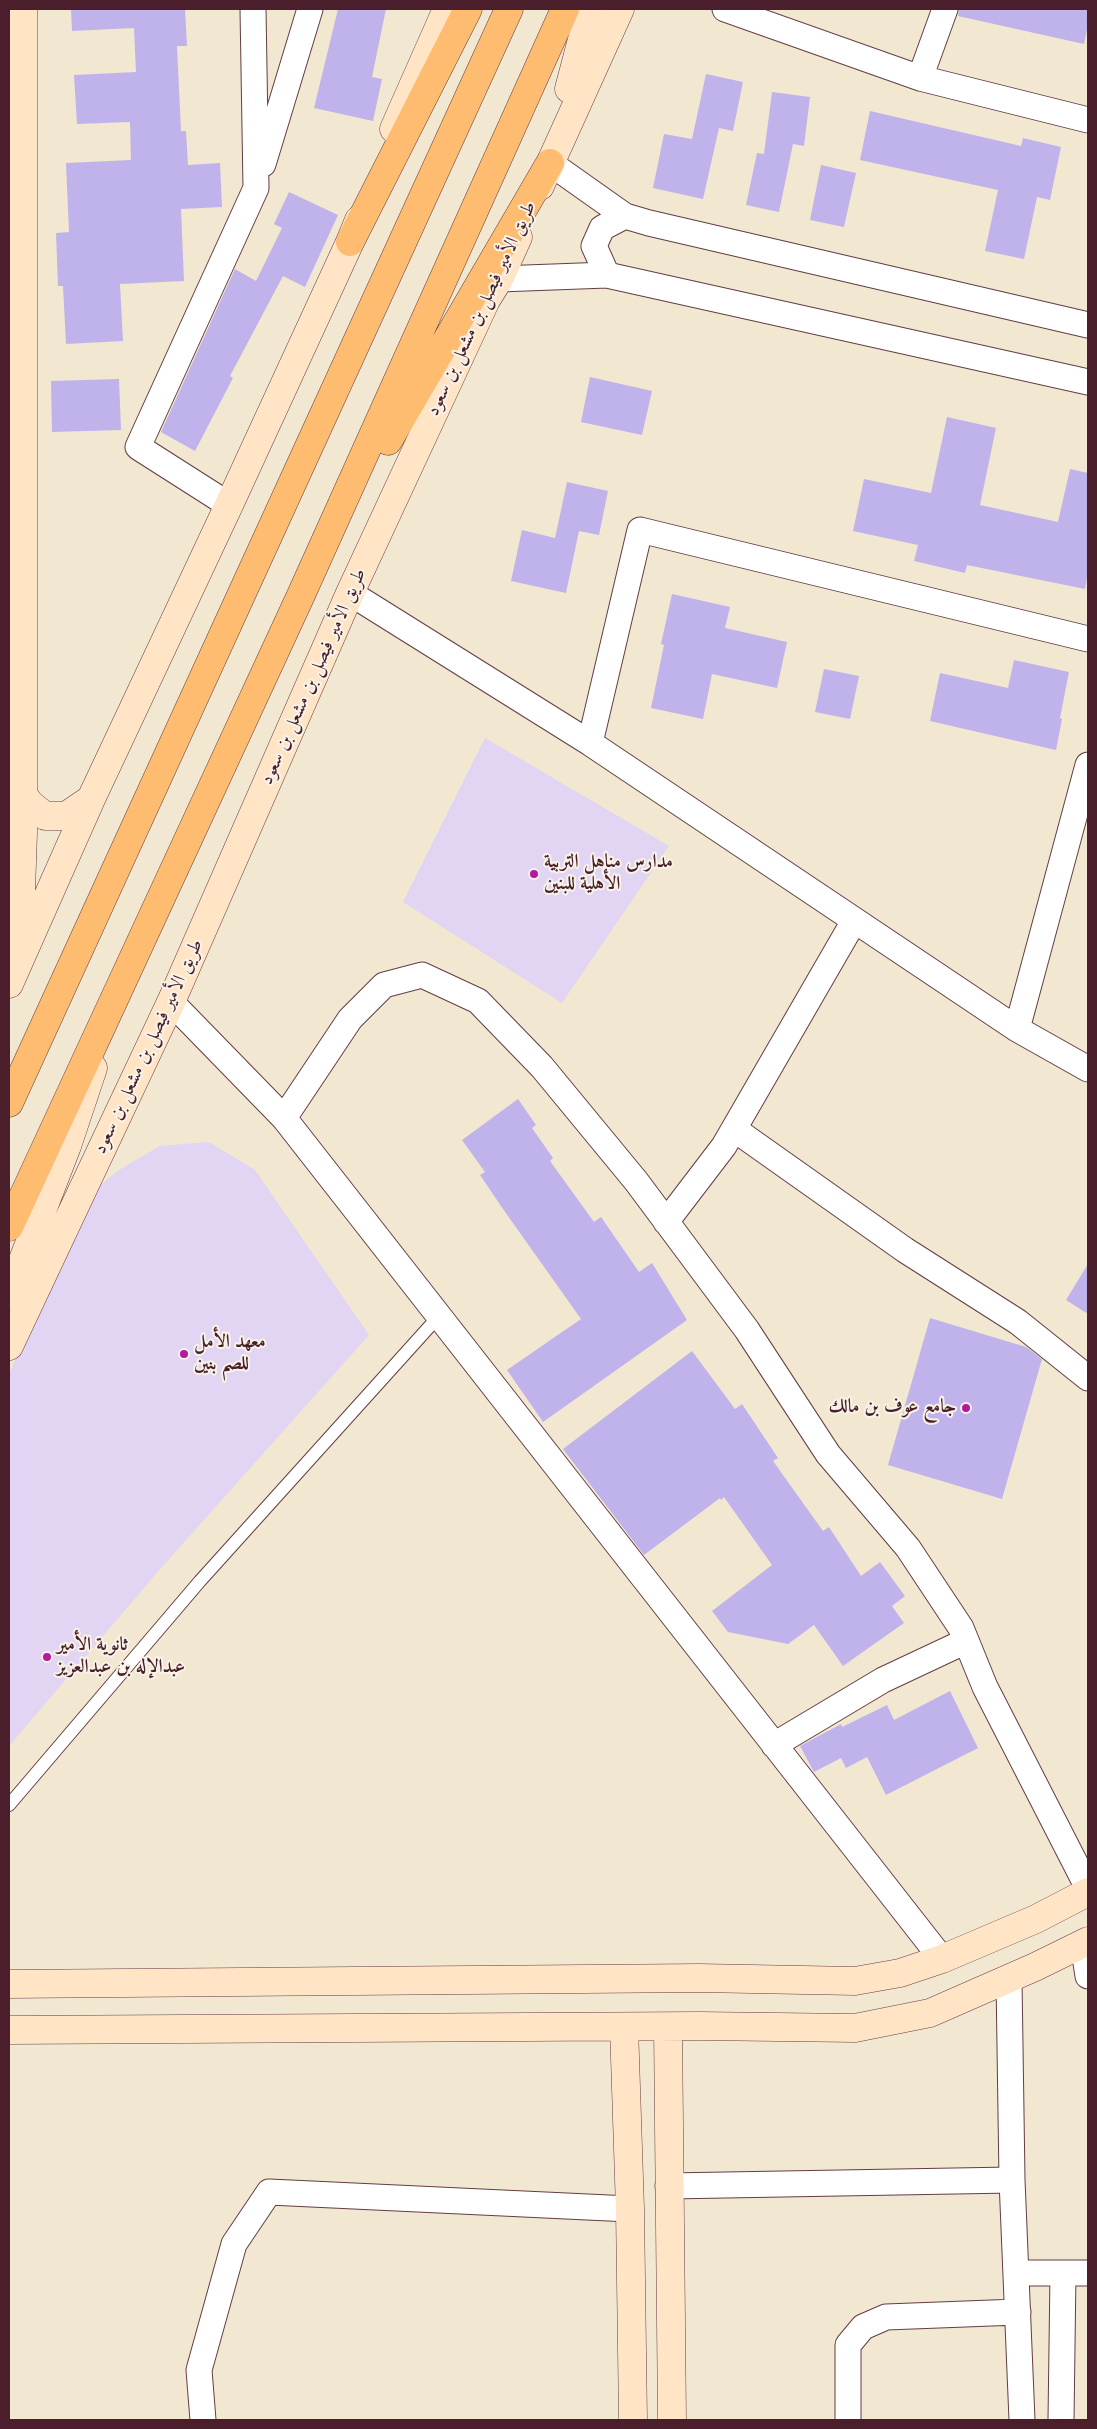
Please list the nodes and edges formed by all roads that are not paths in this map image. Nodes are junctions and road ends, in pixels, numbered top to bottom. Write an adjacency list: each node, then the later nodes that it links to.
1 (22, 9): 28 (street)
2 (253, 9): 15 (street)
3 (310, 9): 15 (street)
4 (447, 9): 17 (street)
5 (468, 9): 17 (main road)
6 (509, 9): 33 (main road)
7 (565, 9): 24 (main road)
8 (590, 9): 14 (street)
9 (620, 9): 14 (street, طريق الأمير فيصل بن مشعل بن سعود)
10 (725, 9): 12 (street)
11 (945, 9): 12 (street)
12 (920, 78): 13 (street)
13 (1088, 120)
14 (550, 163): 16 (street); 19 (street, طريق الأمير فيصل بن مشعل بن سعود); 24 (main road)
15 (256, 188): 22 (street)
16 (626, 216): 18 (street); 20 (street)
17 (350, 242): 22 (street)
18 (607, 276): 19 (street); 21 (street)
19 (499, 280): 23 (street, طريق الأمير فيصل بن مشعل بن سعود)
20 (1088, 325)
21 (1088, 382)
22 (229, 505): 29 (street)
23 (350, 593): 26 (street); 36 (street, طريق الأمير فيصل بن مشعل بن سعود)
24 (301, 595): 34 (main road)
25 (1088, 639): 26 (street)
26 (590, 743): 31 (street)
27 (1088, 765): 37 (street)
28 (23, 794): 29 (street); 30 (street)
29 (91, 799): 30 (street)
30 (22, 919): 32 (street); 35 (street)
31 (854, 921): 37 (street); 42 (street)
32 (9, 945)
33 (72, 962): 38 (main road); 40 (main road)
34 (125, 976): 44 (main road); 45 (street)
35 (9, 984)
36 (171, 1002): 41 (street); 47 (street, طريق الأمير فيصل بن مشعل بن سعود)
37 (1017, 1030): 39 (street)
38 (9, 1069)
39 (1088, 1069)
40 (9, 1103)
41 (284, 1118): 43 (street); 46 (street)
42 (734, 1129): 43 (street); 48 (street)
43 (666, 1222): 49 (street)
44 (9, 1227)
45 (9, 1296)
46 (439, 1316): 50 (street); 51 (lane)
47 (9, 1346)
48 (1088, 1378)
49 (966, 1641): 50 (street); 52 (street)
50 (774, 1745): 55 (street)
51 (9, 1806)
52 (1088, 1888)
53 (1088, 1892): 55 (street)
54 (1086, 1942): 56 (street); 57 (street)
55 (942, 1959): 58 (street)
56 (1088, 1976)
57 (1009, 1979): 60 (street); 62 (street)
58 (9, 1984)
59 (624, 2027): 60 (street); 61 (street); 64 (street)
60 (668, 2027): 63 (street)
61 (9, 2030)
62 (1012, 2180): 63 (street); 67 (street)
63 (668, 2186): 71 (street)
64 (630, 2209): 69 (street); 70 (street)
65 (1063, 2273): 66 (street); 67 (street); 74 (street)
66 (1088, 2273)
67 (1016, 2274): 68 (street)
68 (1018, 2312): 72 (street); 73 (street)
69 (203, 2420)
70 (633, 2420)
71 (672, 2420)
72 (848, 2420)
73 (1022, 2420)
74 (1061, 2420)

